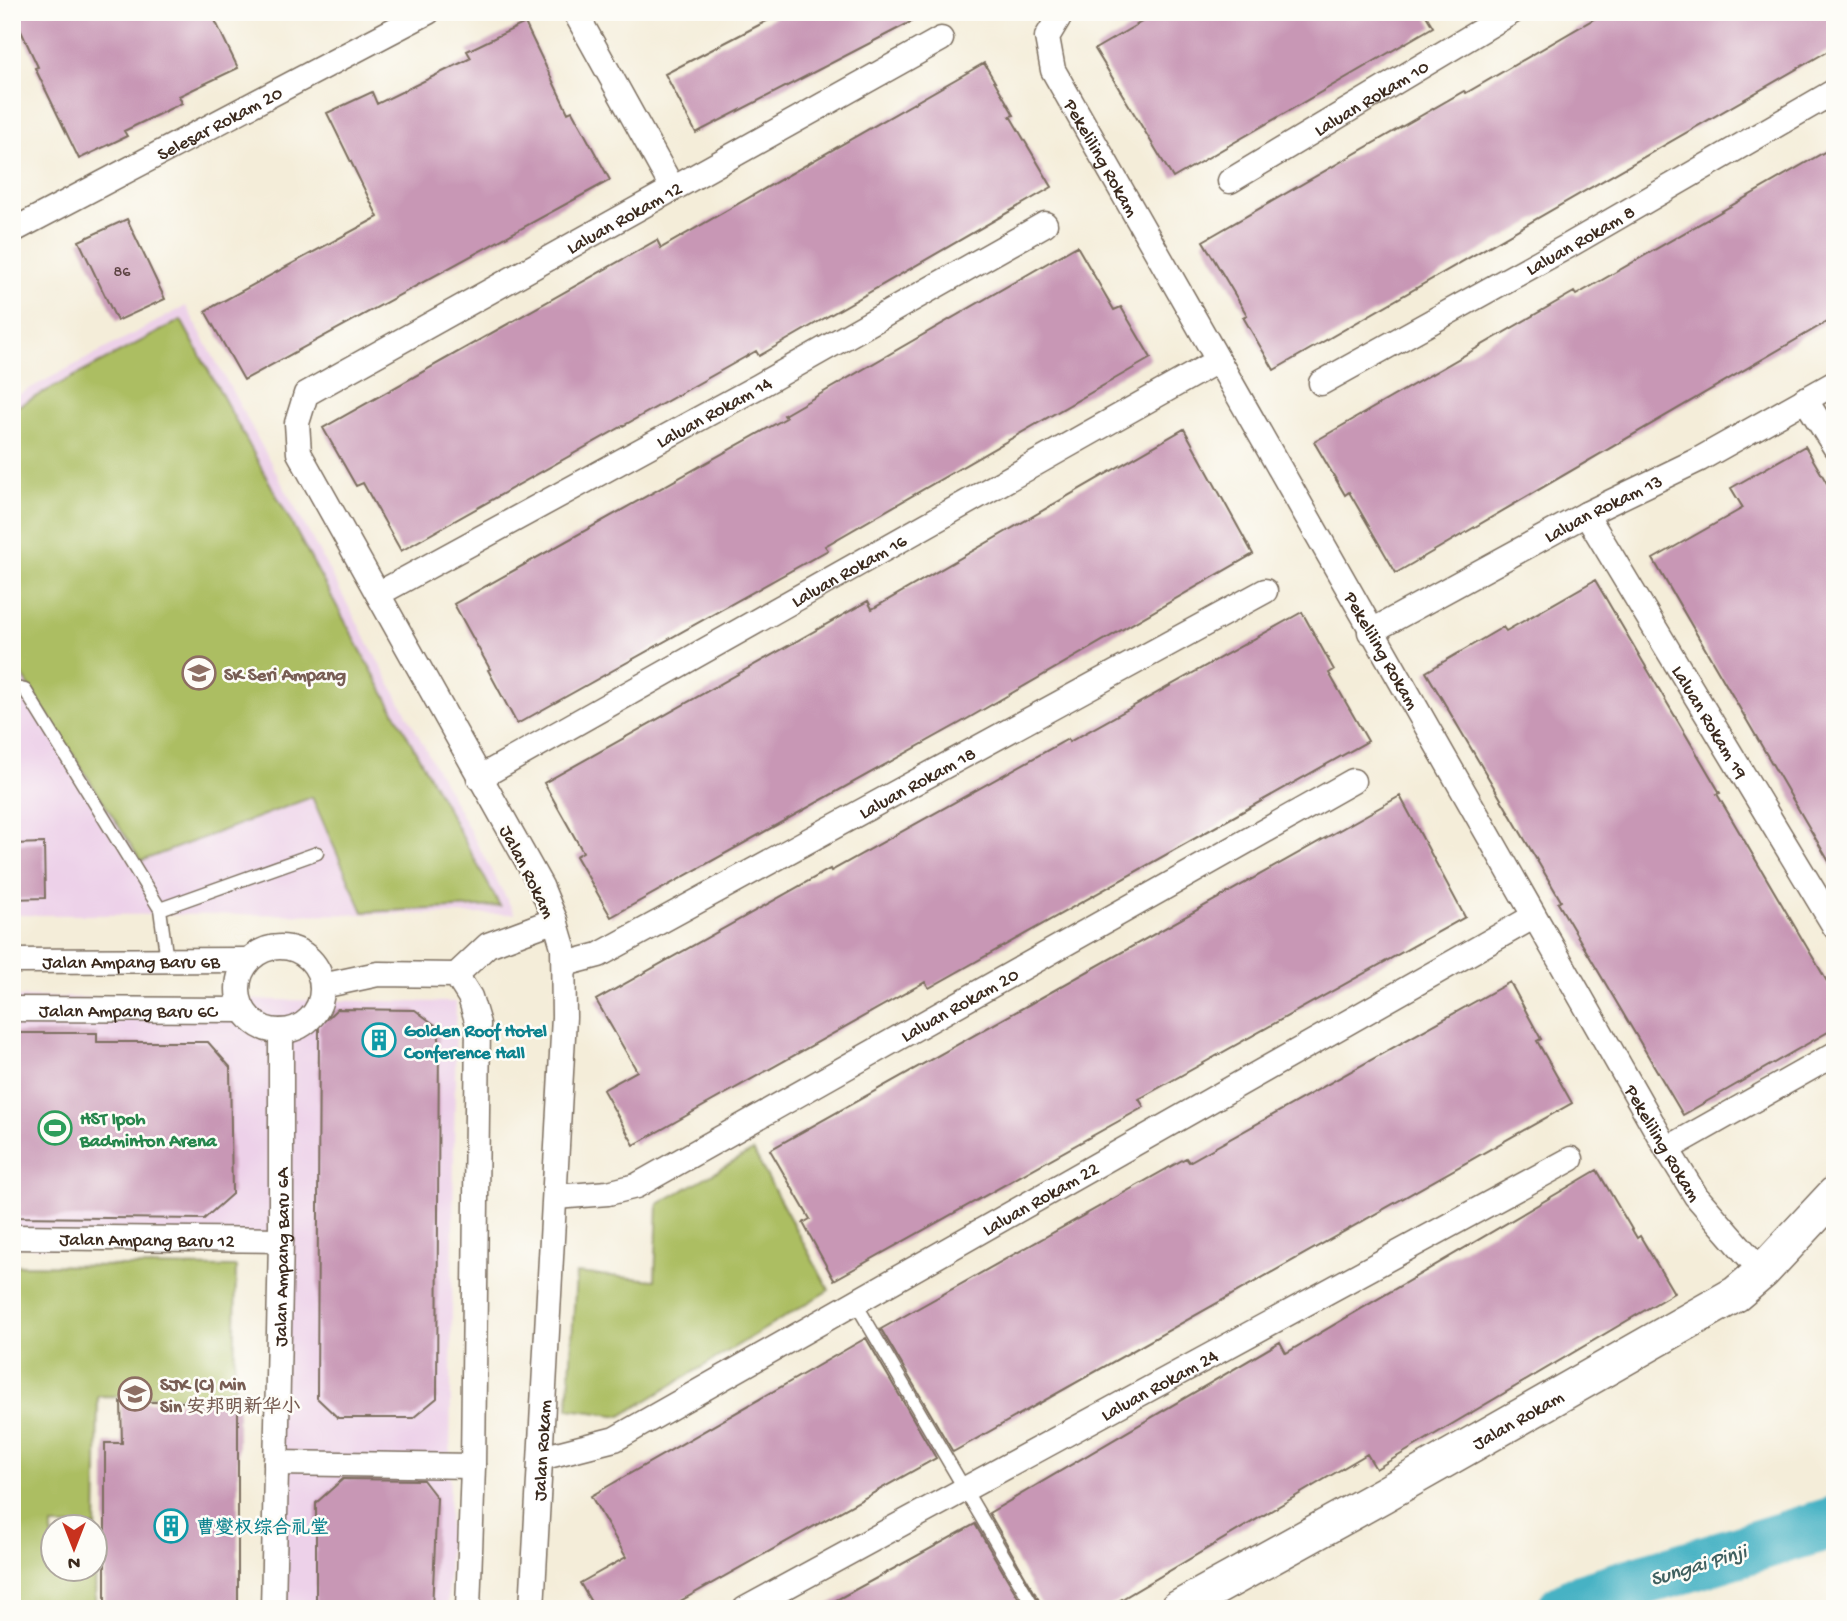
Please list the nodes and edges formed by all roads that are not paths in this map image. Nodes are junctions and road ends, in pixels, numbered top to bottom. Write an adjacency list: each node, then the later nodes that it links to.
1 (428, 12): 10 (street, Selesar Rokam 20)
2 (575, 12): 8 (street)
3 (1062, 12): 11 (street, Pekeliling Rokam)
4 (1512, 12): 7 (street, Laluan Rokam 10)
5 (941, 39): 8 (street, Laluan Rokam 12)
6 (1835, 91): 12 (street, Laluan Rokam 8)
7 (1230, 181)
8 (673, 189): 14 (street, Laluan Rokam 12)
9 (1045, 224): 19 (street, Laluan Rokam 14)
10 (12, 230)
11 (1217, 361): 20 (street, Pekeliling Rokam); 22 (street, Laluan Rokam 16)
12 (1321, 383)
13 (1835, 383): 15 (street, Laluan Rokam 13)
14 (306, 394): 19 (street, Jalan Rokam)
15 (1805, 399): 16 (street); 17 (street, Laluan Rokam 13)
16 (1835, 447)
17 (1586, 514): 20 (street, Laluan Rokam 13); 28 (street, Laluan Rokam 19)
18 (1265, 591): 32 (street, Laluan Rokam 18)
19 (378, 594): 22 (street, Jalan Rokam)
20 (1370, 632): 26 (street, Pekeliling Rokam)
21 (12, 687): 25 (lane)
22 (480, 778): 27 (street, Jalan Rokam)
23 (1353, 781): 42 (street, Laluan Rokam 20)
24 (317, 853): 25 (lane)
25 (160, 909): 31 (lane)
26 (1533, 917): 39 (street, Pekeliling Rokam); 46 (street, Laluan Rokam 22)
27 (555, 920): 32 (street, Jalan Rokam); 33 (street)
28 (1835, 927)
29 (249, 960): 31 (street, Jalan Ampang Baru 6B); 34 (street); 36 (street)
30 (12, 961): 31 (street, Jalan Ampang Baru 6B)
31 (167, 961)
32 (565, 964): 42 (street, Jalan Rokam)
33 (456, 975): 34 (street); 49 (street)
34 (322, 986): 37 (street)
35 (12, 1009): 36 (street, Jalan Ampang Baru 6C)
36 (243, 1010): 37 (street)
37 (281, 1031): 44 (street, Jalan Ampang Baru 6A)
38 (1835, 1054): 39 (street)
39 (1667, 1149): 45 (street, Pekeliling Rokam)
40 (1571, 1159): 50 (street, Laluan Rokam 24)
41 (1835, 1194): 45 (main road, Jalan Rokam)
42 (555, 1197): 47 (street, Jalan Rokam)
43 (12, 1237): 44 (street, Jalan Ampang Baru 12)
44 (281, 1240): 48 (street, Jalan Ampang Baru 6A)
45 (1762, 1272): 56 (main road, Jalan Rokam)
46 (855, 1303): 47 (street, Laluan Rokam 22); 50 (lane)
47 (541, 1458): 53 (street, Jalan Rokam)
48 (276, 1463): 49 (street); 51 (street, Jalan Ampang Baru 6A)
49 (473, 1466): 52 (street)
50 (964, 1490): 54 (street, Laluan Rokam 24); 55 (lane)
51 (273, 1609)
52 (468, 1609)
53 (532, 1609)
54 (745, 1609)
55 (1035, 1609)
56 (1177, 1609)

